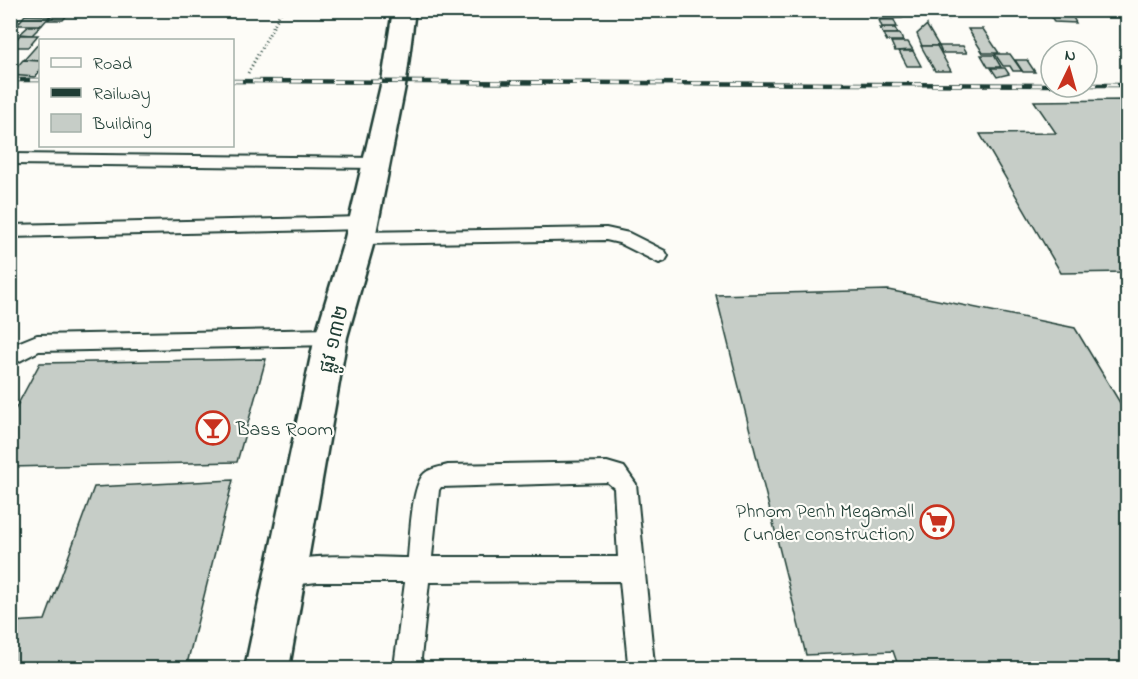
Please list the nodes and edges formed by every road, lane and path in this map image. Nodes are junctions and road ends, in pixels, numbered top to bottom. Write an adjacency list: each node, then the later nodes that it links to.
1 (282, 10): 3 (path)
2 (404, 10): 5 (street, ផ្លូវ ១៣២)
3 (248, 73)
4 (10, 159): 5 (lane)
5 (377, 163): 6 (street, ផ្លូវ ១៣២)
6 (362, 230): 7 (lane); 8 (lane); 9 (street, ផ្លូវ ១៣២)
7 (10, 231)
8 (659, 256)
9 (331, 336): 10 (lane); 13 (street, ផ្លូវ ១៣២)
10 (10, 358)
11 (631, 569): 12 (lane); 12 (lane); 16 (lane)
12 (417, 571): 13 (lane); 15 (lane)
13 (285, 574): 14 (street, ផ្លូវ ១៣២)
14 (267, 669)
15 (412, 669)
16 (639, 669)

